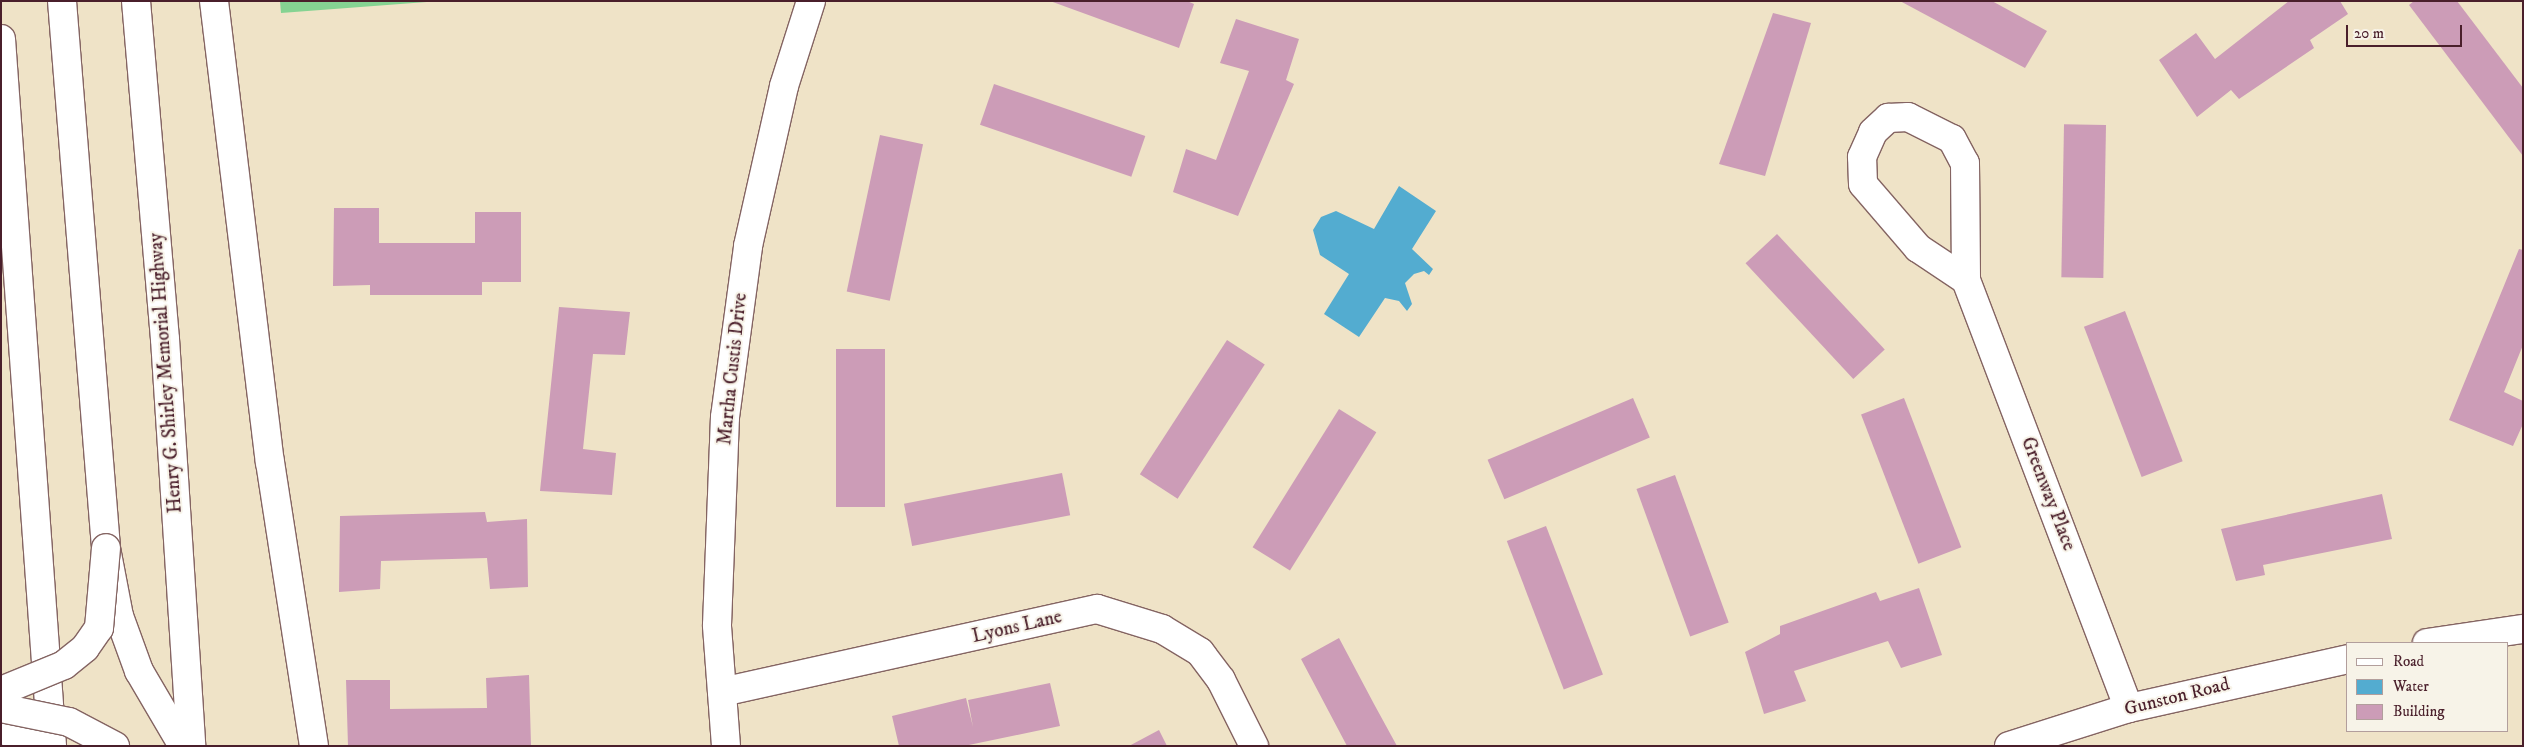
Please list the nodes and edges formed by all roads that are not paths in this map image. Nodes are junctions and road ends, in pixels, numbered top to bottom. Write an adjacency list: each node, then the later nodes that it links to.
1 (62, 1): 7 (main road)
2 (136, 1): 20 (main road, Henry G. Shirley Memorial Highway)
3 (214, 1): 21 (main road)
4 (810, 1): 12 (main road, Martha Custis Drive)
5 (1, 39): 17 (main road)
6 (1966, 280): 6 (main road, Greenway Place); 14 (main road, Greenway Place)
7 (106, 548): 11 (main road, bridge); 19 (main road, bridge)
8 (2523, 629): 9 (main road)
9 (2434, 642)
10 (2346, 659): 14 (main road, Gunston Road)
11 (1, 691)
12 (722, 692): 22 (main road, Martha Custis Drive); 23 (main road, Lyons Lane)
13 (1, 708): 18 (main road, bridge)
14 (2129, 708): 24 (main road, Gunston Road)
15 (1, 729): 16 (main road)
16 (40, 746)
17 (52, 746)
18 (114, 746)
19 (183, 746)
20 (191, 746)
21 (314, 746)
22 (726, 746)
23 (1254, 746)
24 (2009, 746)

